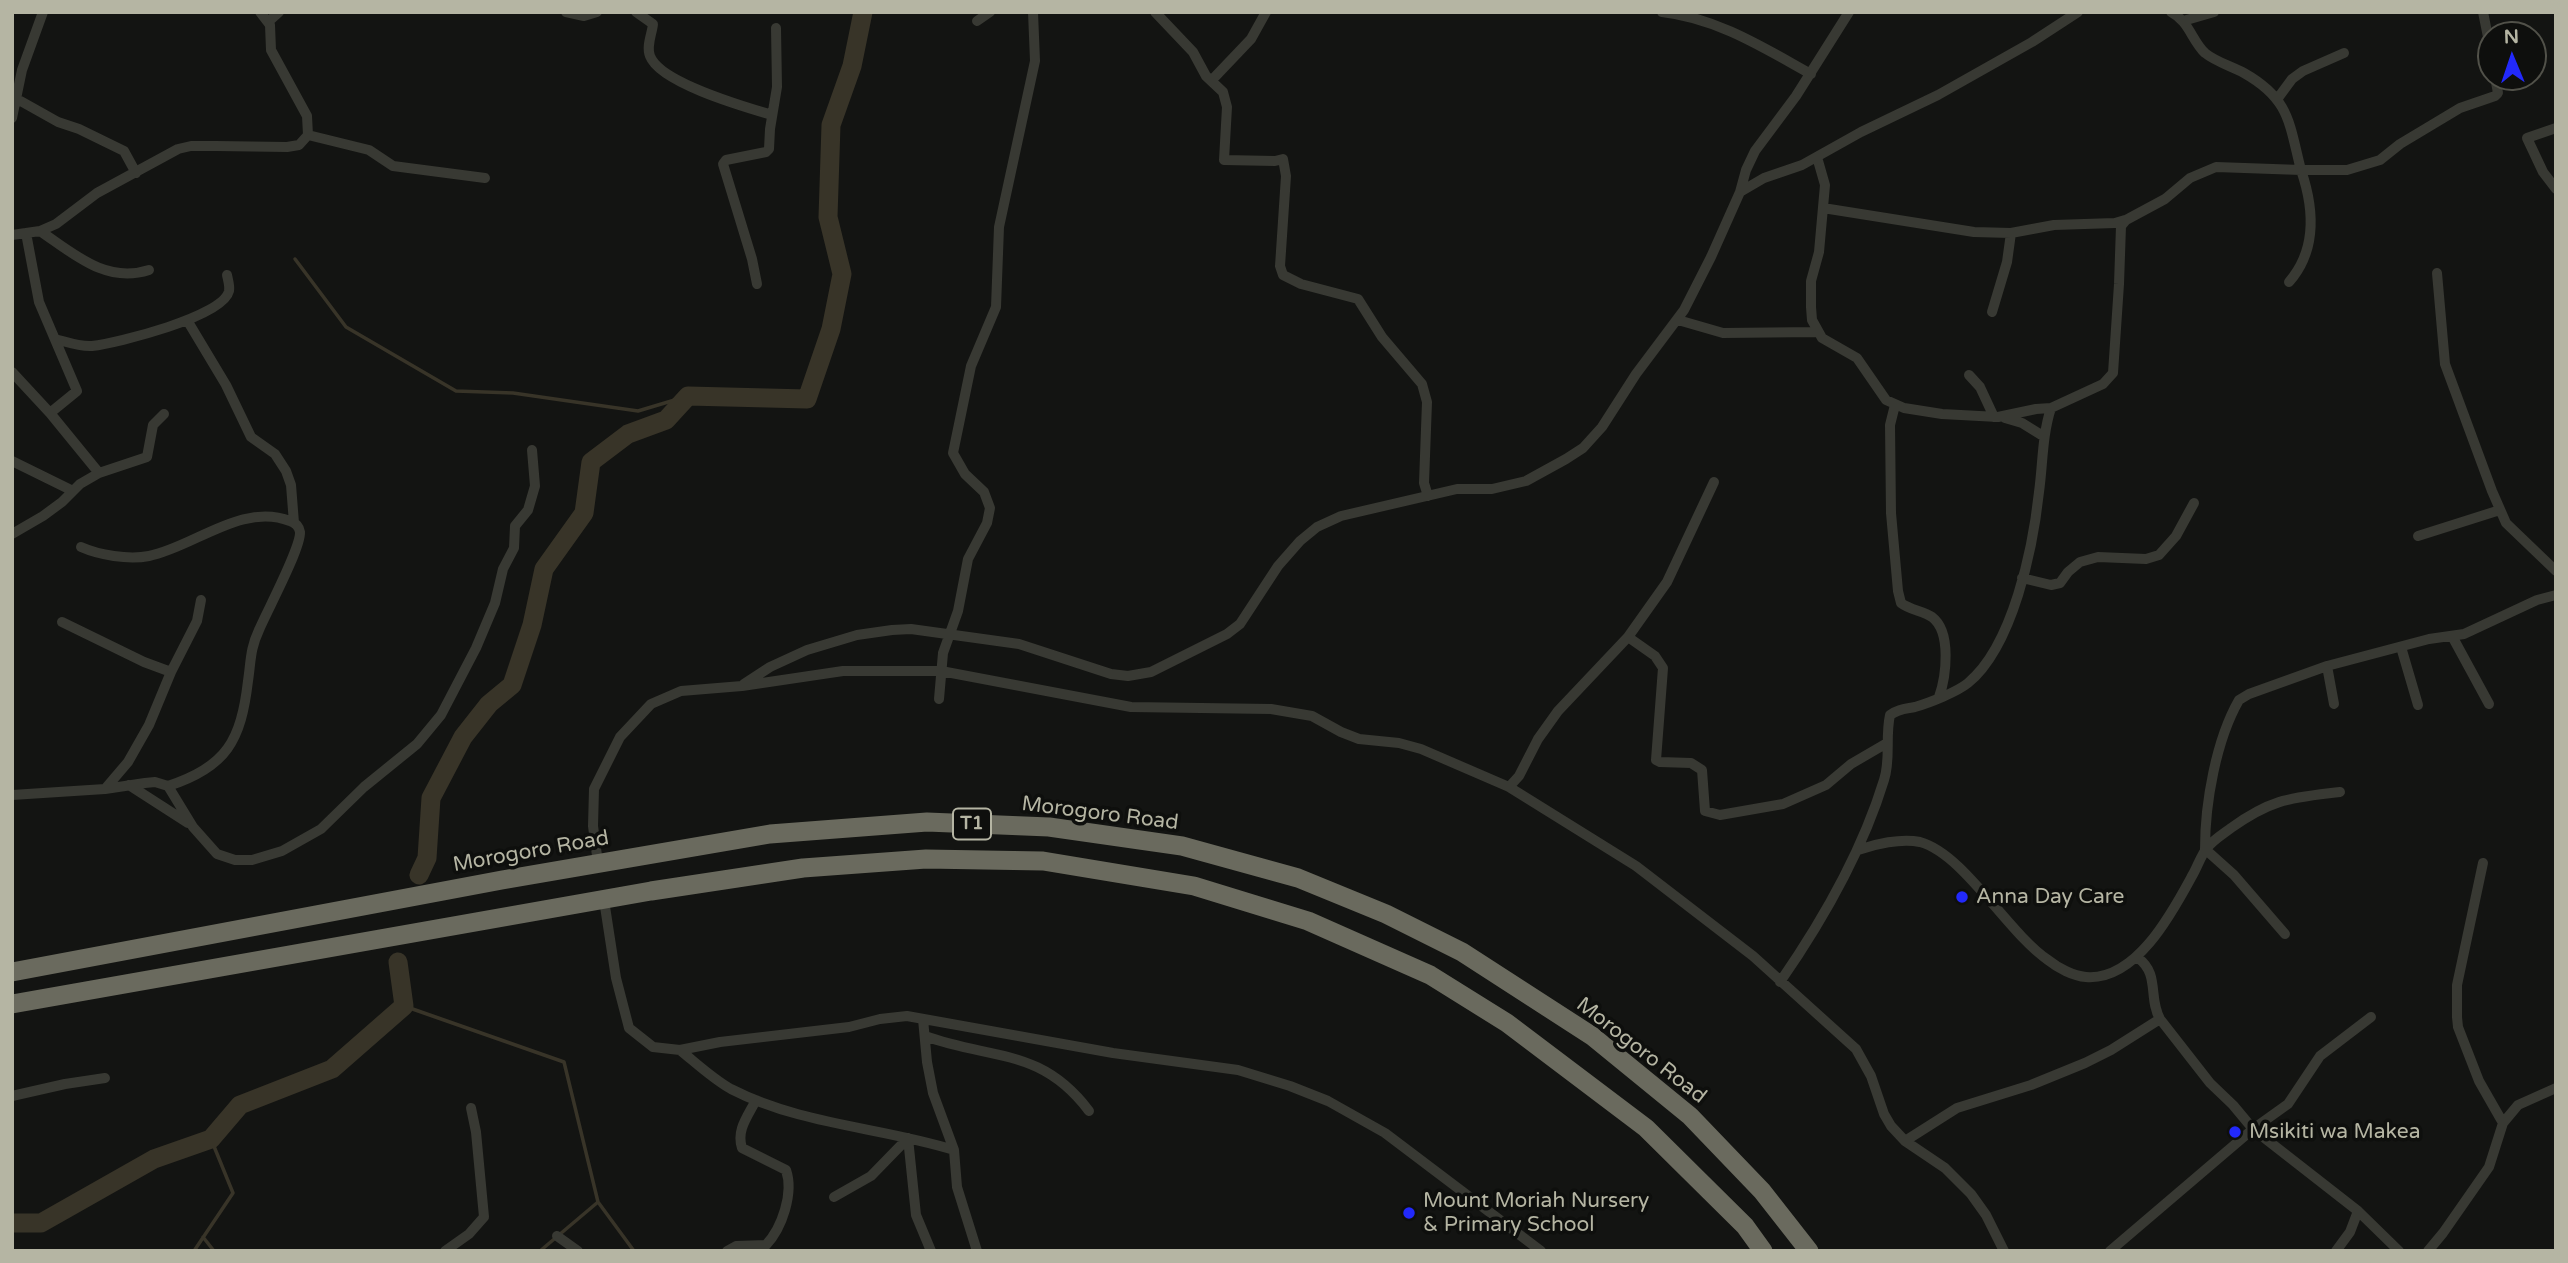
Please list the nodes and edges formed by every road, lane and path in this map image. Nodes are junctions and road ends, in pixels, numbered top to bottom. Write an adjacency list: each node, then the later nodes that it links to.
1 (43, 12): 25 (street)
2 (260, 12): 18 (street)
3 (279, 12): 18 (street)
4 (566, 12): 5 (street)
5 (597, 12)
6 (636, 12): 26 (street)
7 (990, 12): 16 (street)
8 (1033, 12): 78 (street)
9 (1155, 12): 22 (street)
10 (1266, 12): 22 (street)
11 (1662, 12): 21 (street)
12 (1849, 12): 21 (street)
13 (2078, 12): 30 (street)
14 (2171, 12): 17 (street)
15 (2214, 12): 17 (street)
16 (977, 21)
17 (2183, 21): 24 (street)
18 (268, 22): 29 (street)
19 (776, 28): 26 (street)
20 (2344, 53): 24 (street)
21 (1811, 74): 35 (street)
22 (1211, 80): 65 (street)
23 (2498, 91): 31 (street)
24 (2278, 98): 31 (street)
25 (17, 99): 27 (street); 32 (street)
26 (772, 116): 46 (street)
27 (12, 118)
28 (2556, 128): 34 (street)
29 (308, 135): 32 (street); 33 (street)
30 (1817, 157): 35 (street); 36 (street)
31 (2301, 170): 37 (street); 45 (street)
32 (136, 173): 38 (street)
33 (485, 178)
34 (2556, 189)
35 (1740, 192): 49 (street)
36 (1823, 208): 40 (street); 50 (street)
37 (2126, 220): 40 (street); 55 (street)
38 (40, 231): 39 (street); 42 (street)
39 (26, 233): 41 (street); 51 (street)
40 (2011, 233): 47 (street)
41 (12, 234)
42 (149, 270)
43 (2437, 273): 67 (street)
44 (227, 275): 48 (street)
45 (2289, 282)
46 (757, 284)
47 (1992, 312)
48 (187, 320): 51 (street); 68 (street)
49 (1678, 320): 50 (street); 65 (street)
50 (1817, 332): 54 (street)
51 (55, 339): 56 (street)
52 (12, 372): 56 (street)
53 (1969, 375): 58 (street)
54 (1895, 405): 58 (street); 85 (street)
55 (2051, 408): 58 (street); 59 (street)
56 (50, 413): 62 (street)
57 (164, 414): 62 (street)
58 (1996, 417): 59 (street)
59 (2043, 436): 73 (street)
60 (532, 450): 97 (street)
61 (12, 461): 64 (street)
62 (99, 473): 64 (street)
63 (1714, 482): 79 (street)
64 (73, 491): 69 (street)
65 (1428, 496): 78 (street)
66 (2194, 503): 73 (street)
67 (2500, 510): 70 (street); 72 (street)
68 (294, 523): 71 (street); 92 (street)
69 (12, 534)
70 (2418, 536)
71 (81, 547)
72 (2556, 571)
73 (2022, 578): 85 (street)
74 (2556, 595): 77 (street)
75 (201, 600): 83 (street)
76 (62, 622): 83 (street)
77 (2452, 636): 80 (street); 88 (street)
78 (951, 637): 82 (street); 84 (street)
79 (1628, 637): 90 (street); 93 (street)
80 (2400, 647): 81 (street); 89 (street)
81 (2327, 666): 87 (street); 98 (street)
82 (941, 671): 84 (street); 86 (street); 93 (street)
83 (172, 672): 94 (street)
84 (742, 686): 100 (street)
85 (1939, 697): 90 (street)
86 (939, 699)
87 (2334, 704)
88 (2488, 704)
89 (2418, 705)
90 (1887, 743): 99 (street)
91 (129, 785): 92 (street); 94 (street); 97 (street)
92 (169, 786): 97 (street)
93 (1508, 787): 106 (street)
94 (106, 789): 96 (street)
95 (2340, 792): 98 (street)
96 (13, 793)
97 (193, 827)
98 (2205, 849): 103 (street); 104 (street)
99 (1858, 850): 104 (street); 106 (street)
100 (598, 863): 105 (highway, Morogoro Road / T1); 135 (highway, Morogoro Road / T1)
101 (2483, 863): 119 (street)
102 (604, 900): 107 (highway, T1); 112 (street); 134 (highway, T1)
103 (2285, 934)
104 (2138, 958): 110 (street)
105 (12, 972)
106 (1780, 982): 122 (street)
107 (12, 1004)
108 (2371, 1017): 120 (street)
109 (923, 1019): 111 (street); 112 (street); 133 (street)
110 (2160, 1019): 120 (street); 122 (street)
111 (925, 1036): 118 (street); 123 (street)
112 (680, 1050): 116 (street)
113 (105, 1078): 115 (street)
114 (2556, 1088): 119 (street)
115 (12, 1096)
116 (756, 1100): 121 (street); 130 (street)
117 (471, 1108): 128 (street)
118 (1089, 1111)
119 (2503, 1123): 139 (street)
120 (2253, 1129): 125 (street); 127 (street)
121 (908, 1138): 123 (street); 124 (street); 131 (street)
122 (1905, 1141): 136 (street)
123 (954, 1150): 132 (street)
124 (834, 1197)
125 (2358, 1211): 137 (street); 138 (street)
126 (557, 1236): 129 (street)
127 (2116, 1249)
128 (445, 1251)
129 (578, 1251)
130 (727, 1251)
131 (930, 1251)
132 (977, 1251)
133 (1541, 1251)
134 (1763, 1251)
135 (1809, 1251)
136 (2004, 1251)
137 (2336, 1251)
138 (2399, 1251)
139 (2428, 1251)

